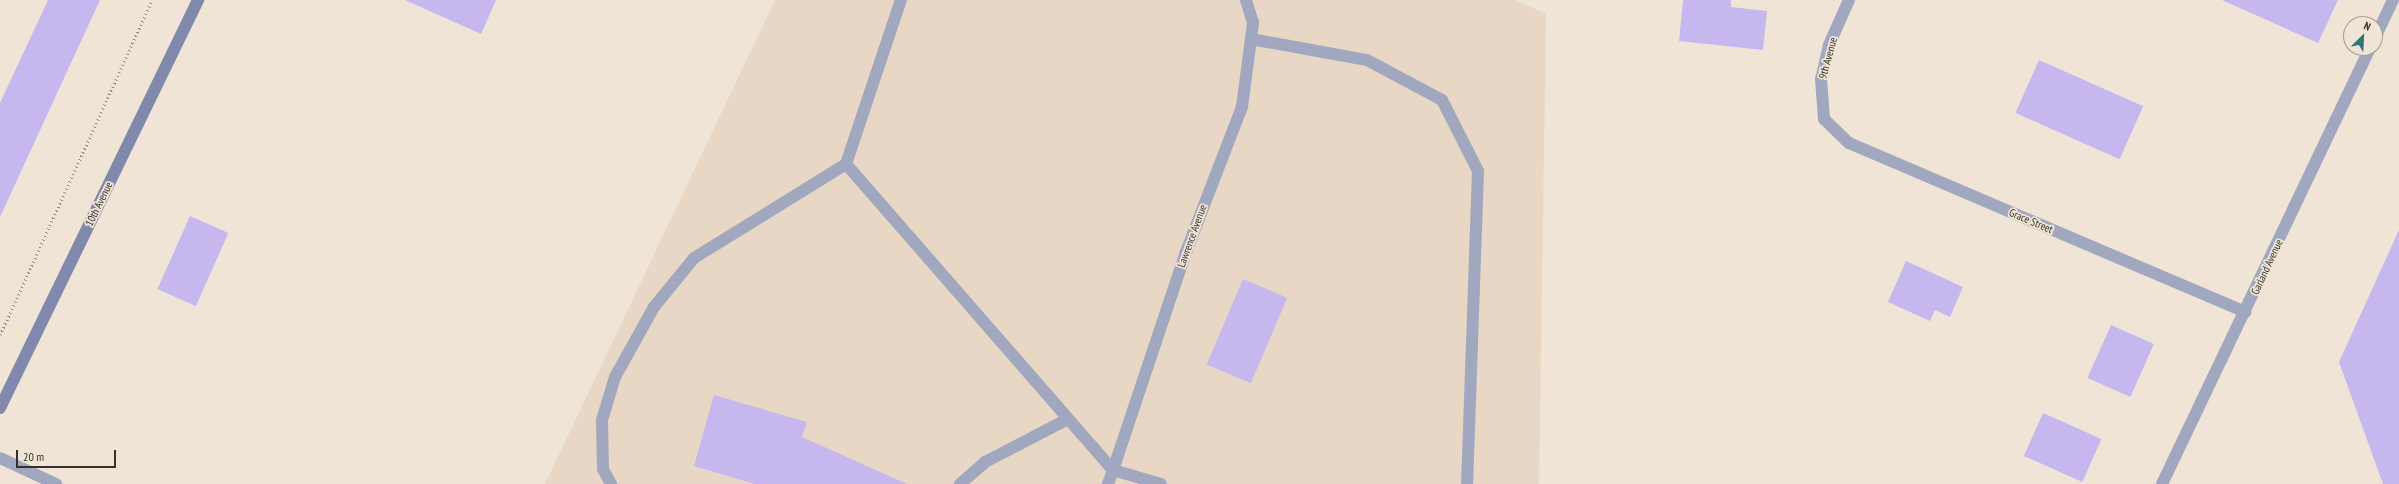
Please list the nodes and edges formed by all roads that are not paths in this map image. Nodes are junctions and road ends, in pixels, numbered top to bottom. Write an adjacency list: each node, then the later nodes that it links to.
1 (198, 0): 12 (street, 10th Avenue)
2 (901, 0): 10 (street)
3 (1246, 0): 7 (street, Lawrence Avenue)
4 (1850, 0): 9 (street, 9th Avenue)
5 (2393, 0): 6 (street)
6 (2383, 21)
7 (1250, 39): 15 (street, Lawrence Avenue); 21 (street)
8 (2366, 56): 11 (street, Garland Avenue)
9 (1824, 118): 11 (street, Grace Street)
10 (846, 164): 13 (street); 17 (street)
11 (2246, 312): 22 (street, Garland Avenue)
12 (0, 408)
13 (1068, 419): 15 (street); 18 (street)
14 (0, 458): 16 (street)
15 (1113, 470): 19 (street, Lawrence Avenue); 20 (street)
16 (56, 484)
17 (611, 484)
18 (960, 484)
19 (1108, 484)
20 (1161, 484)
21 (1467, 484)
22 (2162, 484)

